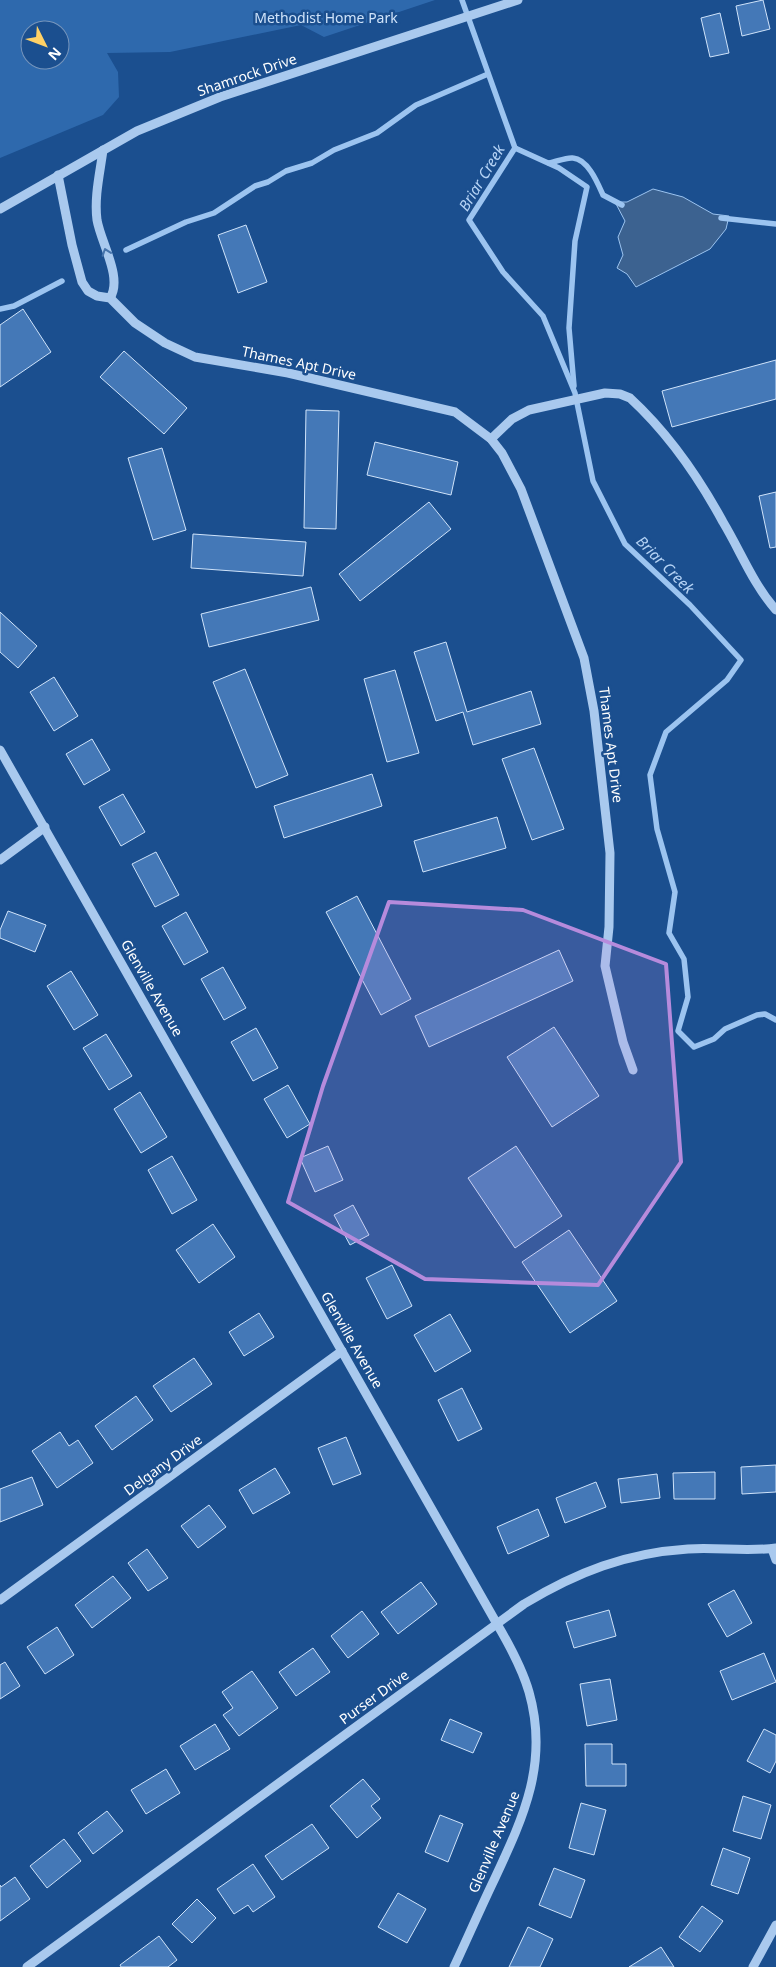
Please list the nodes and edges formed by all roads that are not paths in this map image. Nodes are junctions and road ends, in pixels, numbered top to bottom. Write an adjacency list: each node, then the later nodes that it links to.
1 (518, 0): 2 (street, Shamrock Drive)
2 (103, 150): 3 (street, Shamrock Drive); 5 (street, one-way to 2)
3 (58, 175): 4 (street, Shamrock Drive); 5 (street, Thames Apt Drive)
4 (0, 209)
5 (110, 298): 6 (street, Thames Apt Drive)
6 (491, 439): 7 (street); 11 (street, Thames Apt Drive)
7 (776, 610)
8 (0, 750): 9 (street, Glenville Avenue)
9 (45, 827): 10 (street); 12 (street, Glenville Avenue)
10 (0, 860)
11 (633, 1070)
12 (342, 1351): 15 (street, Delgany Drive); 16 (street, Glenville Avenue)
13 (774, 1549): 14 (street); 16 (street, Purser Drive)
14 (776, 1560)
15 (0, 1600)
16 (497, 1624): 18 (street, Purser Drive); 19 (street, Glenville Avenue)
17 (776, 1925): 20 (street)
18 (27, 1967)
19 (454, 1967)
20 (753, 1967)

